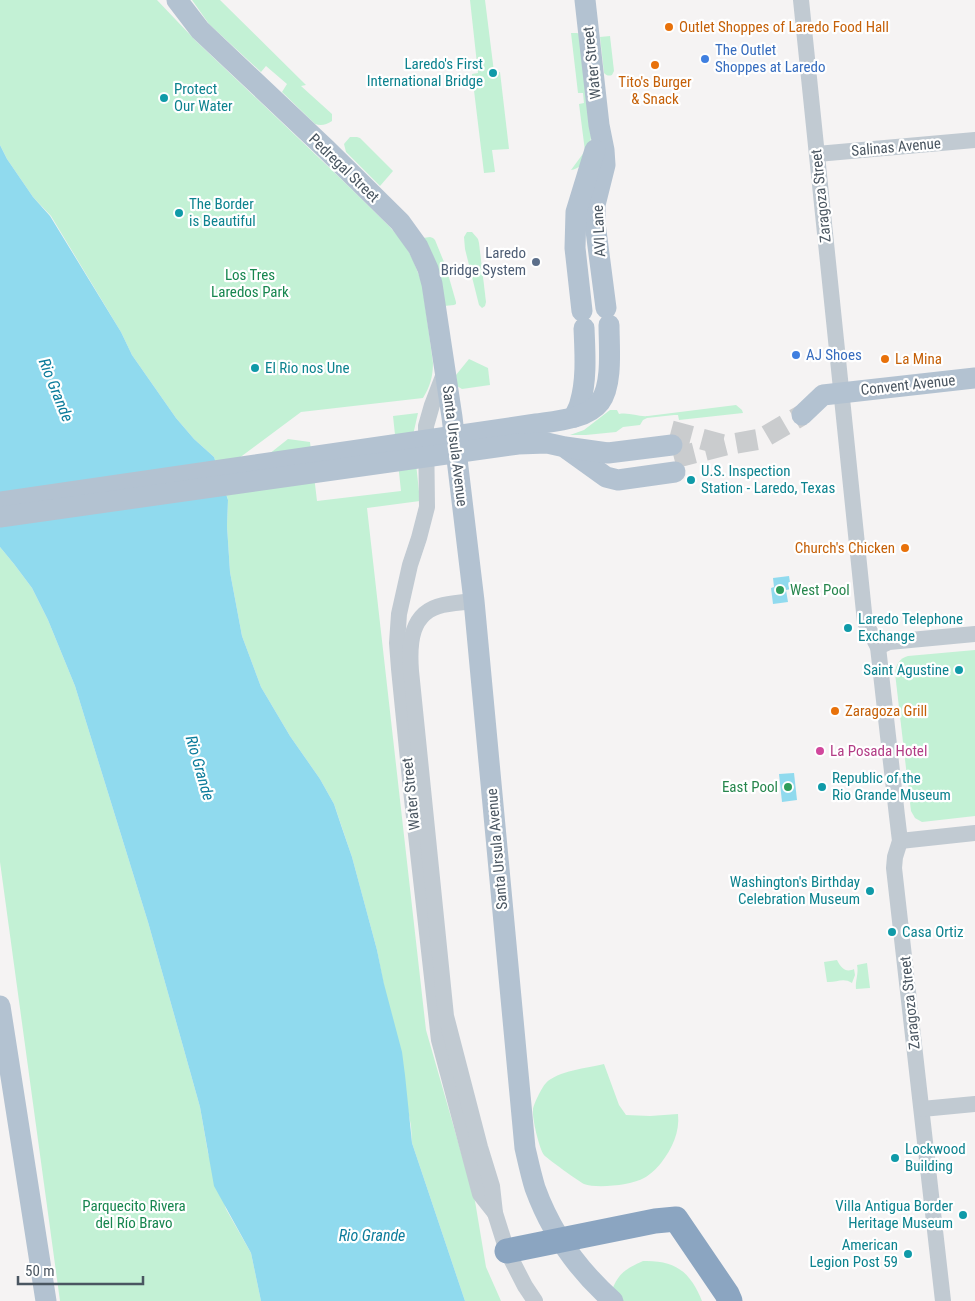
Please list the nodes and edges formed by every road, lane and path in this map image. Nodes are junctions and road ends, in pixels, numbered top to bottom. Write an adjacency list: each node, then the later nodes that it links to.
1 (177, 0): 7 (main road, Pedregal Street)
2 (585, 0): 4 (main road, Water Street)
3 (801, 0): 6 (street, Zaragoza Street)
4 (599, 125): 13 (main road); 13 (main road, AVI Lane)
5 (975, 140): 6 (street, Salinas Avenue)
6 (817, 154): 9 (street, Zaragoza Street)
7 (445, 371): 10 (street, Water Street); 12 (main road, Santa Ursula Avenue)
8 (975, 378): 9 (main road, Convent Avenue)
9 (832, 394): 11 (main road); 19 (street, Zaragoza Street)
10 (432, 405): 12 (main road); 25 (street, Water Street)
11 (802, 415)
12 (452, 417): 17 (main road, Santa Ursula Avenue)
13 (568, 419): 15 (main road, AVI Lane)
14 (673, 452): 16 (main road)
15 (0, 502)
16 (0, 517)
17 (474, 601): 25 (street, Water Street); 29 (main road, Santa Ursula Avenue)
18 (975, 634): 19 (street)
19 (878, 647): 21 (street, Zaragoza Street)
20 (975, 833): 21 (street)
21 (900, 842): 24 (street, Zaragoza Street)
22 (0, 1006): 27 (main road)
23 (975, 1104): 24 (street)
24 (922, 1109): 31 (street, Zaragoza Street)
25 (495, 1213): 26 (street, Water Street)
26 (507, 1251): 28 (street, Water Street); 30 (highway)
27 (46, 1301)
28 (535, 1301)
29 (613, 1301)
30 (730, 1301)
31 (942, 1301)

